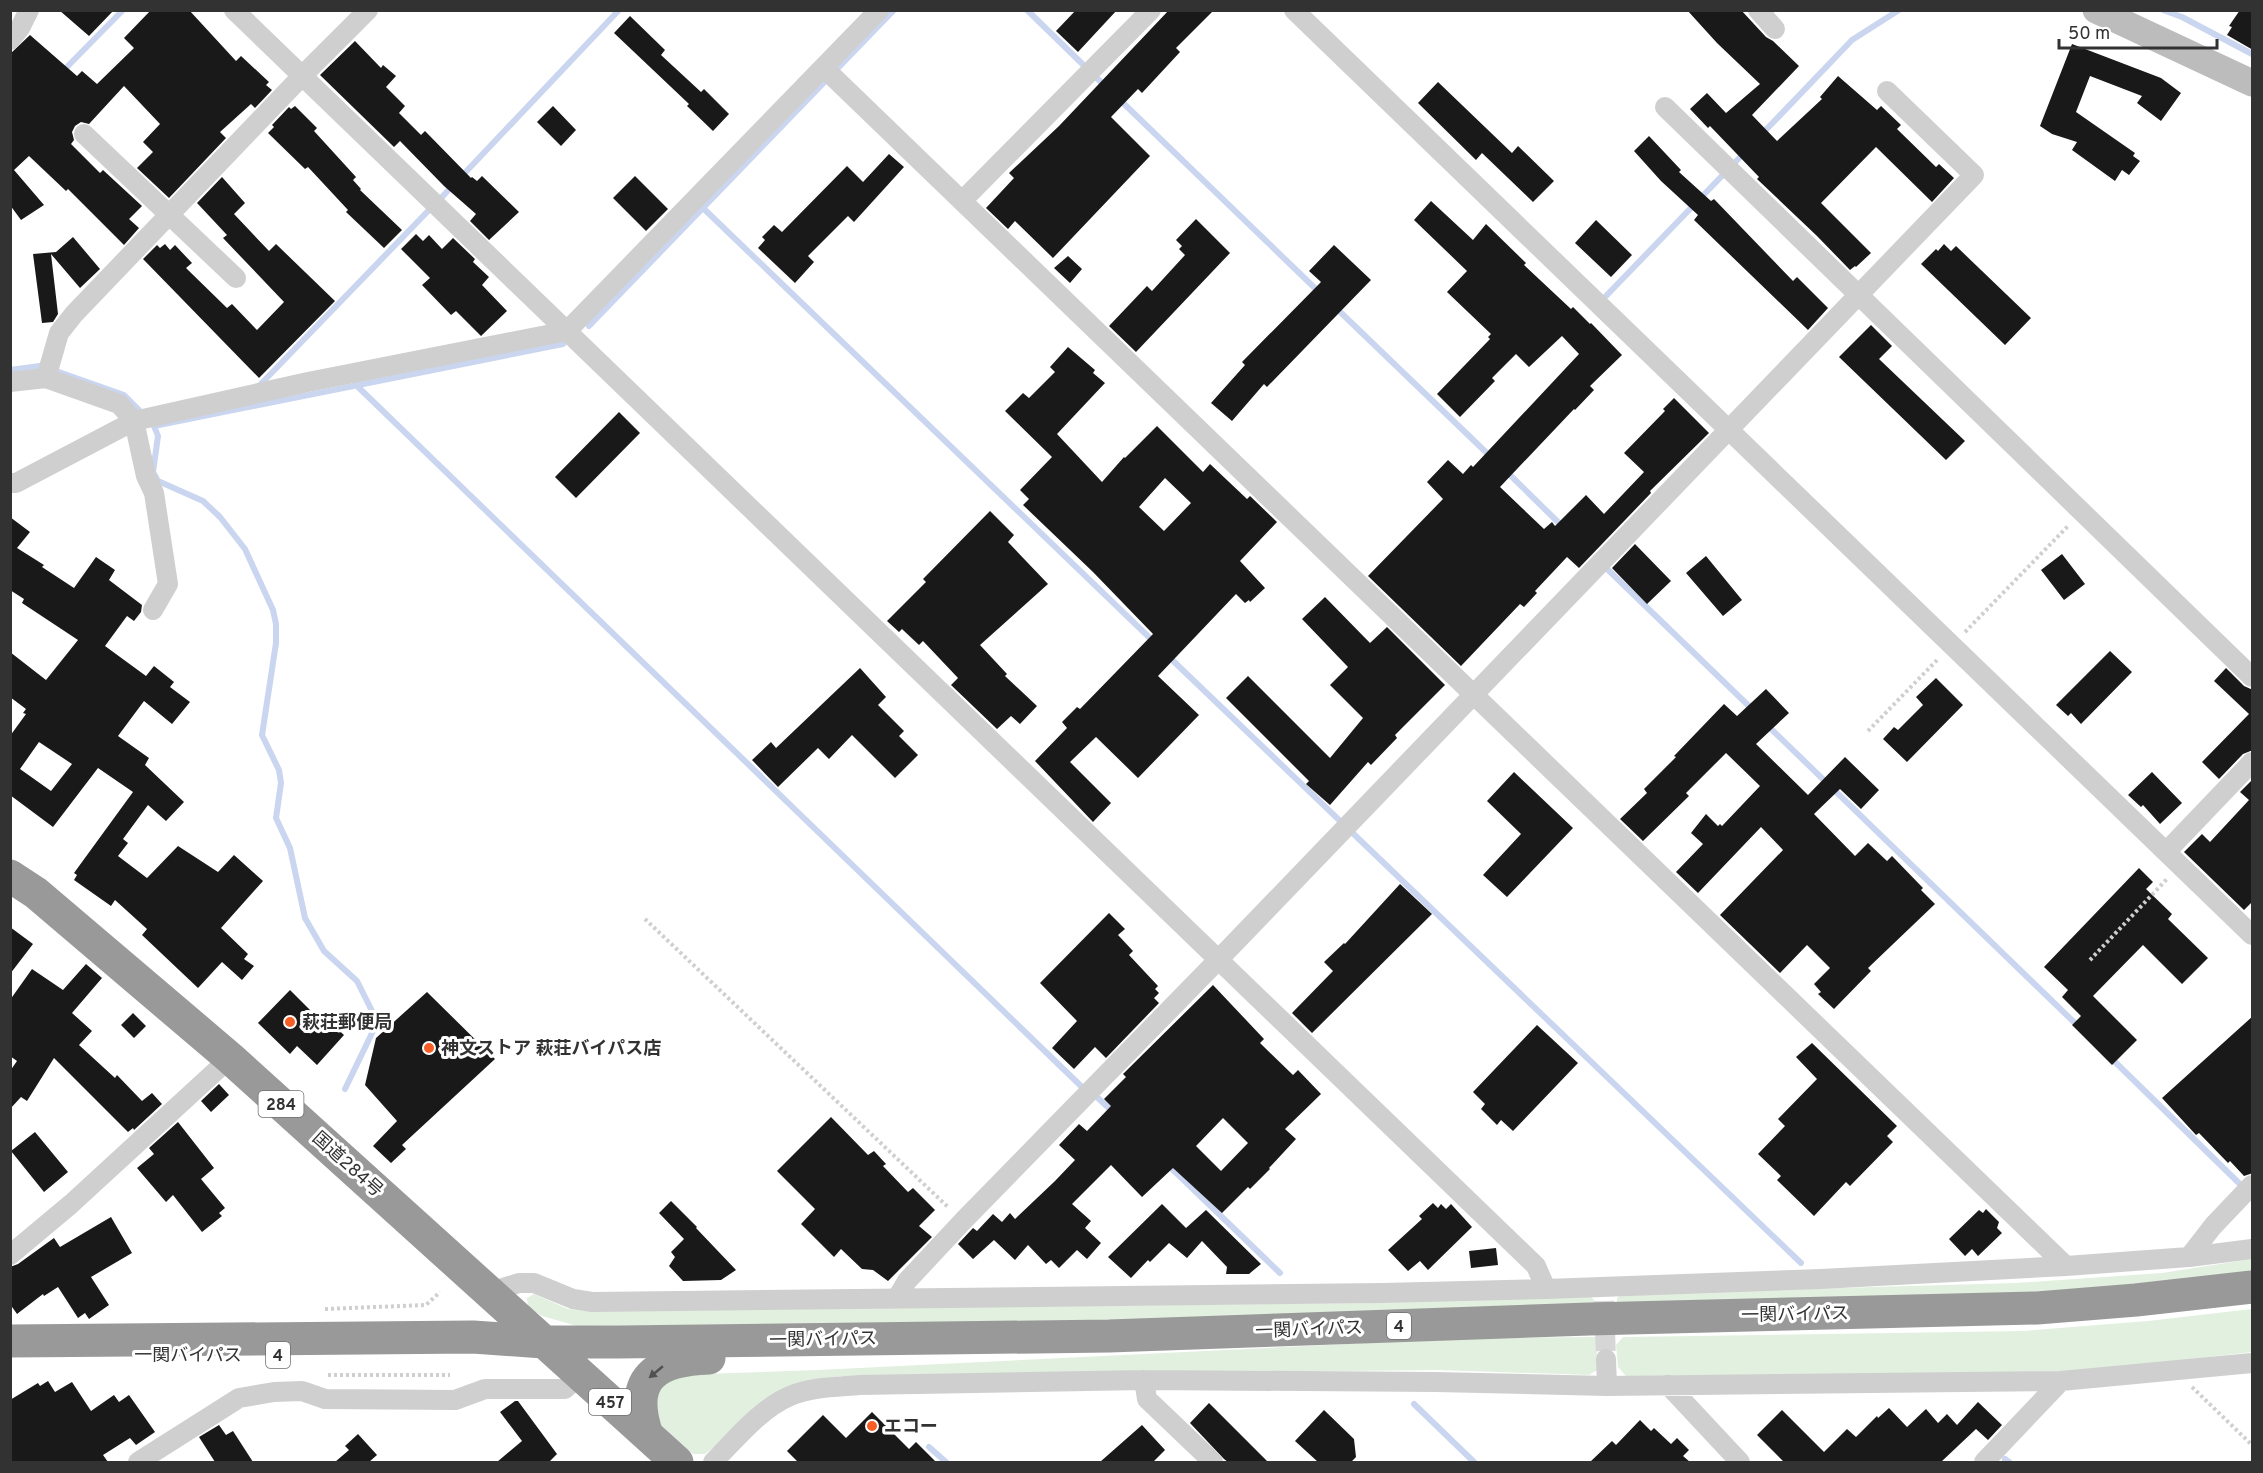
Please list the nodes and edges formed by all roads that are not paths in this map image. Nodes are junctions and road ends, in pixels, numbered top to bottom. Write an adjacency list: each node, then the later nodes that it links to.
1 (29, 10): 10 (street)
2 (234, 10): 12 (street)
3 (368, 10): 12 (street)
4 (879, 10): 11 (street)
5 (1151, 10): 17 (street)
6 (1294, 10): 25 (street)
7 (1758, 10): 9 (street)
8 (2096, 10): 13 (street)
9 (1775, 29)
10 (10, 40)
11 (824, 68): 17 (street); 21 (street)
12 (302, 76): 18 (street); 21 (street)
13 (2253, 83)
14 (1887, 91): 20 (street)
15 (1665, 107): 20 (street)
16 (84, 134): 18 (street)
17 (962, 201): 29 (street)
18 (170, 215): 19 (street); 22 (street)
19 (236, 278)
20 (1860, 295): 25 (street); 28 (street)
21 (567, 331): 24 (street); 34 (street)
22 (46, 378): 23 (street); 24 (street)
23 (10, 382)
24 (134, 421): 26 (street); 27 (street)
25 (1730, 431): 29 (street); 31 (street)
26 (10, 483)
27 (153, 610)
28 (2253, 676)
29 (1473, 696): 34 (street); 40 (street)
30 (2253, 762): 31 (street)
31 (2173, 858): 33 (street)
32 (10, 876): 35 (highway, 国道284号 / 284)
33 (2253, 935)
34 (1219, 959): 42 (street); 44 (street)
35 (230, 1058): 38 (street); 43 (highway, 国道284号 / 284)
36 (2253, 1185): 39 (street)
37 (2253, 1249): 39 (street)
38 (10, 1255)
39 (2189, 1257): 40 (street)
40 (2066, 1266): 42 (street)
41 (2253, 1287): 45 (highway, 一関バイパス / 4)
42 (1546, 1289): 44 (street)
43 (490, 1292): 44 (street); 47 (highway, 国道284号 / 284)
44 (897, 1298)
45 (1108, 1336): 47 (highway, 一関バイパス / 4); 56 (highway, one-way to 56)
46 (10, 1341): 47 (highway, 一関バイパス / 4)
47 (544, 1342): 48 (highway, 一関バイパス / 4); 51 (highway, 457)
48 (10, 1357)
49 (1606, 1359): 55 (street)
50 (2253, 1363): 53 (street)
51 (580, 1375): 56 (highway, 457); 57 (street)
52 (1144, 1380): 55 (street); 59 (street); 60 (street)
53 (2061, 1381): 54 (street); 62 (street)
54 (1668, 1384): 55 (street); 61 (street)
55 (1607, 1386)
56 (647, 1435): 58 (highway, 457)
57 (138, 1462)
58 (676, 1462)
59 (713, 1462)
60 (1213, 1462)
61 (1740, 1462)
62 (1984, 1462)

